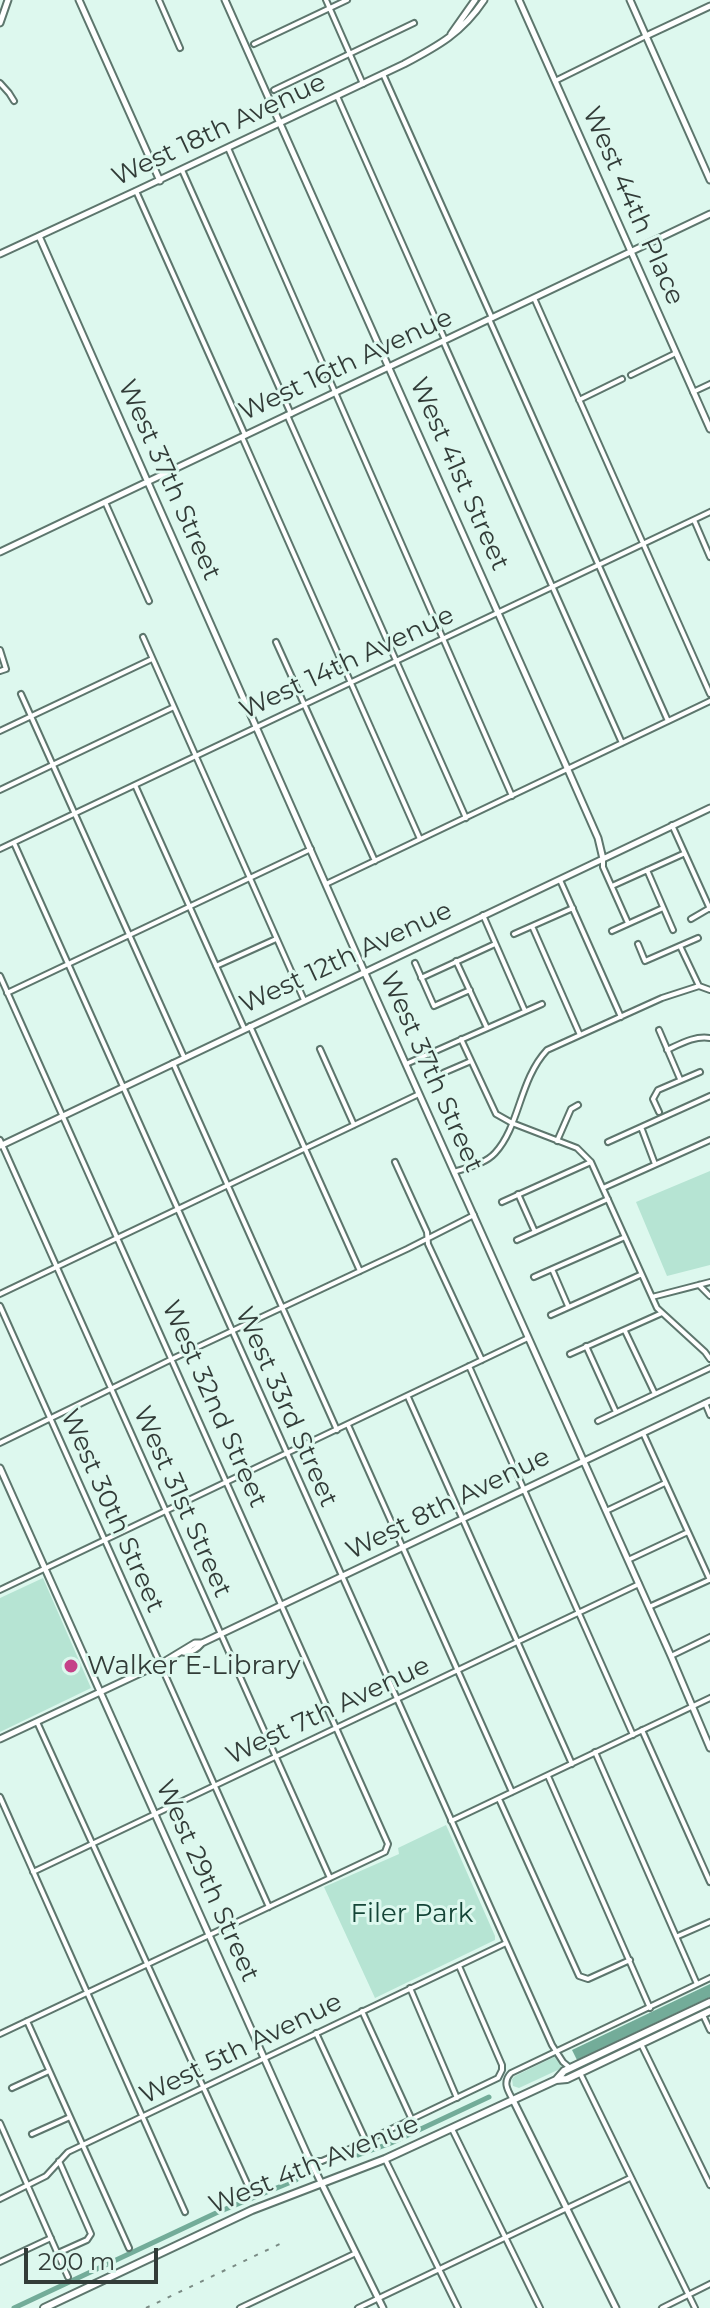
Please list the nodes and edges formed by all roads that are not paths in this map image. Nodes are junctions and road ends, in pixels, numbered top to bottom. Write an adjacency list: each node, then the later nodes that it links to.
1 (8, 0): 13 (street)
2 (79, 0): 31 (street)
3 (159, 0): 18 (street)
4 (225, 0): 27 (street, West 41st Street)
5 (326, 0): 12 (street)
6 (347, 0): 12 (street)
7 (475, 0): 15 (street, West 18th Avenue)
8 (484, 0): 15 (street, West 18th Avenue)
9 (519, 0): 21 (street, West 44th Place)
10 (630, 0): 16 (street)
11 (710, 6): 16 (street)
12 (329, 8): 17 (street); 19 (street)
13 (0, 23)
14 (414, 23): 19 (street)
15 (451, 35): 20 (street, West 18th Avenue)
16 (646, 36): 21 (street); 30 (street)
17 (254, 44)
18 (180, 48)
19 (349, 54): 23 (street); 24 (street)
20 (383, 74): 23 (street, West 18th Avenue); 38 (street)
21 (555, 81): 35 (street, West 44th Place)
22 (0, 83): 26 (street)
23 (363, 84): 25 (street, West 18th Avenue)
24 (274, 90)
25 (337, 96): 27 (street, West 18th Avenue); 39 (street)
26 (14, 101)
27 (281, 122): 28 (street, West 18th Avenue); 41 (street, West 41st Street)
28 (228, 148): 29 (street, West 18th Avenue); 45 (street)
29 (182, 170): 31 (street, West 18th Avenue); 48 (street)
30 (710, 180)
31 (160, 181): 32 (street, West 18th Avenue)
32 (136, 191): 34 (street, West 18th Avenue); 50 (street)
33 (710, 214): 35 (street, West 16th Avenue)
34 (39, 236): 36 (street, West 18th Avenue); 51 (street, West 37th Street)
35 (631, 251): 37 (street, West 16th Avenue); 40 (street, West 44th Place)
36 (0, 254)
37 (534, 298): 38 (street, West 16th Avenue); 47 (street)
38 (491, 318): 39 (street, West 16th Avenue); 58 (street)
39 (444, 340): 41 (street, West 16th Avenue); 59 (street)
40 (676, 353): 42 (street); 46 (street, West 44th Place)
41 (389, 367): 45 (street, West 16th Avenue); 61 (street, West 41st Street)
42 (631, 375)
43 (622, 379): 47 (street)
44 (710, 384): 46 (street)
45 (336, 392): 48 (street, West 16th Avenue); 63 (street)
46 (693, 392): 49 (street, West 44th Place)
47 (579, 400): 55 (street)
48 (289, 414): 50 (street, West 16th Avenue); 67 (street)
49 (709, 426)
50 (243, 436): 51 (street, West 16th Avenue); 69 (street)
51 (148, 481): 52 (street, West 16th Avenue); 77 (street, West 37th Street)
52 (105, 502): 56 (street, West 16th Avenue); 60 (street)
53 (710, 512): 54 (street, West 14th Avenue)
54 (694, 520): 55 (street, West 14th Avenue); 57 (street)
55 (644, 543): 58 (street, West 14th Avenue); 71 (street)
56 (0, 552)
57 (710, 557)
58 (598, 564): 59 (street, West 14th Avenue); 76 (street)
59 (552, 586): 61 (street, West 14th Avenue); 79 (street)
60 (149, 601)
61 (498, 612): 63 (street, West 14th Avenue); 82 (street, West 41st Street)
62 (143, 637): 66 (street)
63 (443, 637): 67 (street, West 14th Avenue); 85 (street)
64 (276, 642): 73 (street)
65 (0, 650): 68 (street)
66 (152, 659): 74 (street); 75 (street)
67 (396, 660): 69 (street, West 14th Avenue); 88 (street)
68 (0, 671)
69 (350, 682): 73 (street, West 14th Avenue); 90 (street)
70 (21, 694): 75 (street)
71 (710, 694)
72 (710, 701): 76 (street)
73 (304, 704): 77 (street, West 14th Avenue); 96 (street)
74 (174, 707): 80 (street); 81 (street)
75 (31, 717): 78 (street); 81 (street)
76 (668, 721): 79 (street)
77 (257, 726): 80 (street, West 14th Avenue); 93 (street, West 37th Street)
78 (0, 731)
79 (622, 743): 82 (street)
80 (196, 756): 83 (street, West 14th Avenue); 98 (street)
81 (53, 765): 84 (street); 87 (street)
82 (568, 770): 85 (street); 95 (street, West 41st Street)
83 (135, 785): 87 (street, West 14th Avenue); 102 (street)
84 (0, 790)
85 (512, 796): 88 (street)
86 (710, 808): 89 (street, West 12th Avenue)
87 (75, 813): 91 (street, West 14th Avenue); 113 (street)
88 (466, 818): 90 (street)
89 (672, 825): 94 (street); 95 (street, West 12th Avenue)
90 (420, 839): 96 (street)
91 (14, 843): 92 (street, West 14th Avenue); 121 (street, West 33rd Street)
92 (0, 849)
93 (311, 849): 98 (street); 100 (street, West 37th Street)
94 (684, 854): 97 (street); 105 (street)
95 (603, 859): 99 (street, West 12th Avenue); 101 (street, West 41st Street)
96 (375, 861): 100 (street)
97 (647, 870): 101 (street); 104 (street)
98 (250, 878): 102 (street); 115 (street)
99 (560, 878): 103 (street); 106 (street, West 12th Avenue)
100 (326, 884): 123 (street, West 37th Street)
101 (612, 886): 108 (street, West 41st Street)
102 (190, 906): 113 (street); 122 (street)
103 (573, 908): 109 (street); 133 (street)
104 (663, 908): 108 (street); 110 (street)
105 (710, 908): 107 (street)
106 (483, 915): 116 (street); 123 (street, West 12th Avenue)
107 (691, 919)
108 (628, 923): 111 (street)
109 (532, 926): 112 (street); 137 (street)
110 (673, 930)
111 (612, 931)
112 (514, 934)
113 (129, 935): 121 (street); 142 (street)
114 (698, 938): 118 (street)
115 (277, 939): 122 (street); 130 (street)
116 (495, 944): 119 (street); 132 (street)
117 (638, 944): 118 (street)
118 (680, 946): 126 (street)
119 (456, 961): 125 (street); 127 (street)
120 (415, 963): 125 (street)
121 (68, 964): 129 (street); 149 (street, West 33rd Street)
122 (216, 966): 134 (street)
123 (364, 971): 130 (street, West 12th Avenue); 145 (street, West 37th Street)
124 (0, 976): 129 (street, West 32nd Street)
125 (421, 978): 127 (street)
126 (699, 986): 128 (street); 133 (street)
127 (470, 990): 135 (street)
128 (710, 990)
129 (7, 993): 154 (street, West 32nd Street)
130 (304, 1000): 134 (street, West 12th Avenue)
131 (542, 1004): 132 (street)
132 (525, 1011): 135 (street)
133 (621, 1017): 137 (street)
134 (247, 1027): 142 (street, West 12th Avenue); 162 (street)
135 (487, 1028): 139 (street)
136 (659, 1030): 141 (street)
137 (580, 1035): 155 (street)
138 (710, 1038): 141 (street)
139 (461, 1039): 143 (street); 145 (street)
140 (320, 1049): 156 (street)
141 (667, 1050): 148 (street)
142 (184, 1057): 144 (street, West 12th Avenue)
143 (471, 1061): 147 (street); 155 (street)
144 (173, 1063): 149 (street, West 12th Avenue); 167 (street)
145 (406, 1064): 150 (street, West 37th Street)
146 (700, 1072): 148 (street)
147 (443, 1073)
148 (681, 1080): 153 (street)
149 (123, 1086): 154 (street, West 12th Avenue); 172 (street, West 33rd Street)
150 (419, 1094): 156 (street); 166 (street, West 37th Street)
151 (710, 1096): 157 (street)
152 (578, 1105): 159 (street)
153 (659, 1112)
154 (63, 1116): 161 (street, West 12th Avenue); 176 (street, West 32nd Street)
155 (512, 1123): 159 (street); 166 (street)
156 (354, 1125): 162 (street)
157 (641, 1127): 160 (street); 165 (street)
158 (710, 1140): 165 (street)
159 (557, 1141): 164 (street)
160 (608, 1142)
161 (1, 1144): 179 (street, West 31st Street)
162 (305, 1149): 167 (street); 181 (street)
163 (395, 1162): 177 (street)
164 (591, 1162): 168 (street); 169 (street)
165 (655, 1164): 168 (street)
166 (454, 1172): 173 (street, West 37th Street)
167 (227, 1186): 172 (street); 191 (street)
168 (603, 1188): 170 (street)
169 (518, 1194): 171 (street); 174 (street)
170 (608, 1199): 174 (street); 175 (street)
171 (502, 1202)
172 (177, 1209): 176 (street); 195 (street, West 33rd Street)
173 (474, 1215): 177 (street); 196 (street, West 37th Street)
174 (535, 1232): 178 (street)
175 (625, 1237): 180 (street); 182 (street)
176 (117, 1238): 179 (street); 199 (street, West 32nd Street)
177 (428, 1239): 181 (street); 201 (street)
178 (517, 1240)
179 (57, 1265): 186 (street); 204 (street, West 31st Street)
180 (552, 1269): 183 (street); 190 (street)
181 (360, 1271): 191 (street)
182 (641, 1274): 188 (street); 190 (street)
183 (534, 1277)
184 (710, 1282): 185 (street)
185 (699, 1285): 187 (street); 188 (street)
186 (0, 1294)
187 (710, 1296)
188 (652, 1297): 192 (street)
189 (0, 1306): 210 (street, West 30th Street)
190 (568, 1306): 193 (street)
191 (282, 1307): 195 (street); 213 (street)
192 (662, 1313): 194 (street); 200 (street)
193 (551, 1315)
194 (625, 1330): 197 (street); 205 (street)
195 (232, 1331): 199 (street); 216 (street, West 33rd Street)
196 (528, 1338): 201 (street); 217 (street, West 37th Street)
197 (586, 1346): 198 (street); 208 (street)
198 (570, 1354)
199 (172, 1359): 204 (street); 220 (street, West 32nd Street)
200 (710, 1359)
201 (482, 1360): 202 (street)
202 (469, 1366): 206 (street); 221 (street)
203 (710, 1368): 205 (street)
204 (112, 1390): 210 (street); 223 (street, West 31st Street)
205 (655, 1394): 208 (street)
206 (408, 1396): 212 (street); 224 (street)
207 (707, 1402): 209 (street); 214 (street, West 8th Avenue)
208 (616, 1412): 211 (street)
209 (710, 1415)
210 (51, 1419): 215 (street); 226 (street, West 30th Street)
211 (598, 1421)
212 (347, 1425): 213 (street); 227 (street)
213 (337, 1430): 216 (street)
214 (643, 1433): 217 (street, West 8th Avenue); 219 (street)
215 (0, 1443)
216 (288, 1454): 220 (street); 230 (street, West 33rd Street)
217 (583, 1461): 221 (street, West 8th Avenue); 222 (street, West 37th Street)
218 (0, 1468): 229 (street, West 29th Street)
219 (666, 1482): 222 (street); 225 (street)
220 (227, 1483): 223 (street); 234 (street, West 32nd Street)
221 (524, 1490): 224 (street, West 8th Avenue); 236 (street)
222 (606, 1511): 228 (street, West 37th Street)
223 (166, 1512): 226 (street); 237 (street, West 31st Street)
224 (463, 1519): 227 (street, West 8th Avenue); 239 (street)
225 (688, 1531): 228 (street); 231 (street)
226 (105, 1540): 229 (street); 241 (street, West 30th Street)
227 (403, 1548): 230 (street, West 8th Avenue); 242 (street)
228 (628, 1560): 232 (street, West 37th Street)
229 (45, 1570): 233 (street); 243 (street, West 29th Street)
230 (341, 1577): 234 (street, West 8th Avenue); 245 (street, West 33rd Street)
231 (710, 1580): 235 (street)
232 (639, 1584): 235 (street, West 37th Street); 236 (street, West 7th Avenue)
233 (0, 1590)
234 (282, 1606): 237 (street, West 8th Avenue); 248 (street, West 32nd Street)
235 (649, 1607): 240 (street, West 37th Street)
236 (577, 1612): 239 (street, West 7th Avenue); 250 (street)
237 (222, 1634): 241 (street, West 8th Avenue); 254 (street, West 31st Street)
238 (710, 1637): 240 (street)
239 (518, 1641): 242 (street, West 7th Avenue); 255 (street)
240 (671, 1656): 246 (street, West 37th Street)
241 (162, 1663): 243 (street, West 8th Avenue); 257 (street, West 30th Street)
242 (457, 1671): 245 (street, West 7th Avenue); 258 (street)
243 (101, 1692): 247 (street, West 8th Avenue); 261 (street, West 29th Street)
244 (710, 1698): 246 (street)
245 (397, 1699): 248 (street, West 7th Avenue); 262 (street, West 33rd Street)
246 (692, 1707): 249 (street); 252 (street, West 37th Street)
247 (37, 1722): 251 (street, West 8th Avenue); 263 (street)
248 (336, 1727): 254 (street, West 7th Avenue); 265 (street, West 32nd Street)
249 (642, 1730): 250 (street); 266 (street)
250 (633, 1735): 253 (street)
251 (0, 1739)
252 (710, 1748)
253 (595, 1752): 255 (street); 270 (street)
254 (275, 1756): 257 (street, West 7th Avenue); 265 (street, West 31st Street)
255 (572, 1764): 256 (street)
256 (547, 1775): 258 (street); 272 (street)
257 (215, 1785): 261 (street, West 7th Avenue); 267 (street, West 30th Street)
258 (512, 1792): 260 (street)
259 (0, 1797): 264 (street)
260 (499, 1798): 262 (street); 272 (street)
261 (155, 1813): 263 (street, West 7th Avenue); 269 (street, West 29th Street)
262 (451, 1821): 271 (street, West 33rd Street)
263 (93, 1844): 264 (street, West 7th Avenue); 273 (street)
264 (33, 1872): 278 (street)
265 (330, 1878): 267 (street)
266 (710, 1882)
267 (269, 1907): 269 (street)
268 (710, 1922): 270 (street)
269 (209, 1936): 273 (street); 290 (street, West 29th Street)
270 (678, 1936): 276 (street)
271 (506, 1943): 274 (street, West 5th Avenue); 289 (street, West 33rd Street)
272 (630, 1960): 280 (street)
273 (148, 1965): 278 (street); 295 (street)
274 (459, 1966): 277 (street, West 5th Avenue); 297 (street, West 4th Avenue)
275 (710, 1978): 276 (street)
276 (697, 1984): 280 (street)
277 (410, 1988): 281 (street, West 5th Avenue); 297 (street)
278 (86, 1993): 283 (street); 299 (street)
279 (710, 2002): 285 (main road, West 4th Avenue)
280 (650, 2008): 289 (street)
281 (362, 2011): 286 (street, West 5th Avenue); 301 (street)
282 (706, 2013): 284 (street); 288 (main road, West 4th Avenue)
283 (27, 2021): 287 (street); 292 (street)
284 (710, 2030)
285 (647, 2032): 288 (main road); 291 (main road, West 4th Avenue)
286 (316, 2033): 290 (street, West 5th Avenue); 306 (street)
287 (0, 2034)
288 (641, 2044): 293 (main road, West 4th Avenue); 313 (street)
289 (556, 2051): 291 (street, West 33rd Street); 298 (street)
290 (264, 2058): 295 (street, West 5th Avenue); 310 (street, West 29th Street)
291 (572, 2067): 294 (main road, West 4th Avenue)
292 (49, 2071): 296 (street); 300 (street)
293 (580, 2073): 294 (main road, West 4th Avenue); 311 (street)
294 (556, 2080): 298 (main road, West 4th Avenue)
295 (203, 2087): 299 (street, West 5th Avenue); 315 (street)
296 (12, 2088)
297 (457, 2098): 301 (street, West 4th Avenue)
298 (513, 2100): 303 (main road, West 4th Avenue); 317 (street)
299 (143, 2116): 307 (street, West 5th Avenue); 318 (street)
300 (70, 2117): 304 (street); 307 (street)
301 (412, 2120): 306 (street, West 4th Avenue)
302 (0, 2123): 305 (street)
303 (452, 2129): 308 (main road, West 4th Avenue); 319 (street)
304 (32, 2134)
305 (2, 2135): 314 (street)
306 (366, 2141): 310 (street, West 4th Avenue)
307 (82, 2145): 309 (street, West 5th Avenue); 321 (street)
308 (385, 2159): 312 (main road, West 4th Avenue); 325 (street)
309 (59, 2161): 314 (street, West 5th Avenue); 322 (street)
310 (311, 2161): 312 (street, West 29th Street)
311 (630, 2178): 317 (street); 328 (street)
312 (321, 2183): 323 (street, West 29th Street); 330 (main road, West 4th Avenue)
313 (710, 2185)
314 (28, 2186): 316 (street, West 5th Avenue); 320 (street)
315 (251, 2192)
316 (0, 2199)
317 (566, 2207): 319 (street); 336 (street)
318 (185, 2212)
319 (506, 2236): 325 (street); 335 (street)
320 (51, 2238): 322 (street); 324 (street)
321 (129, 2248)
322 (58, 2253): 326 (street)
323 (356, 2253): 329 (street, West 29th Street); 331 (street)
324 (0, 2262)
325 (439, 2269): 329 (street); 334 (street)
326 (68, 2277)
327 (710, 2284): 328 (street)
328 (688, 2295): 337 (street); 338 (street)
329 (378, 2298): 332 (street); 333 (street, West 29th Street)
330 (44, 2308)
331 (240, 2308)
332 (358, 2308)
333 (383, 2308)
334 (458, 2308)
335 (540, 2308)
336 (616, 2308)
337 (662, 2308)
338 (695, 2308)

